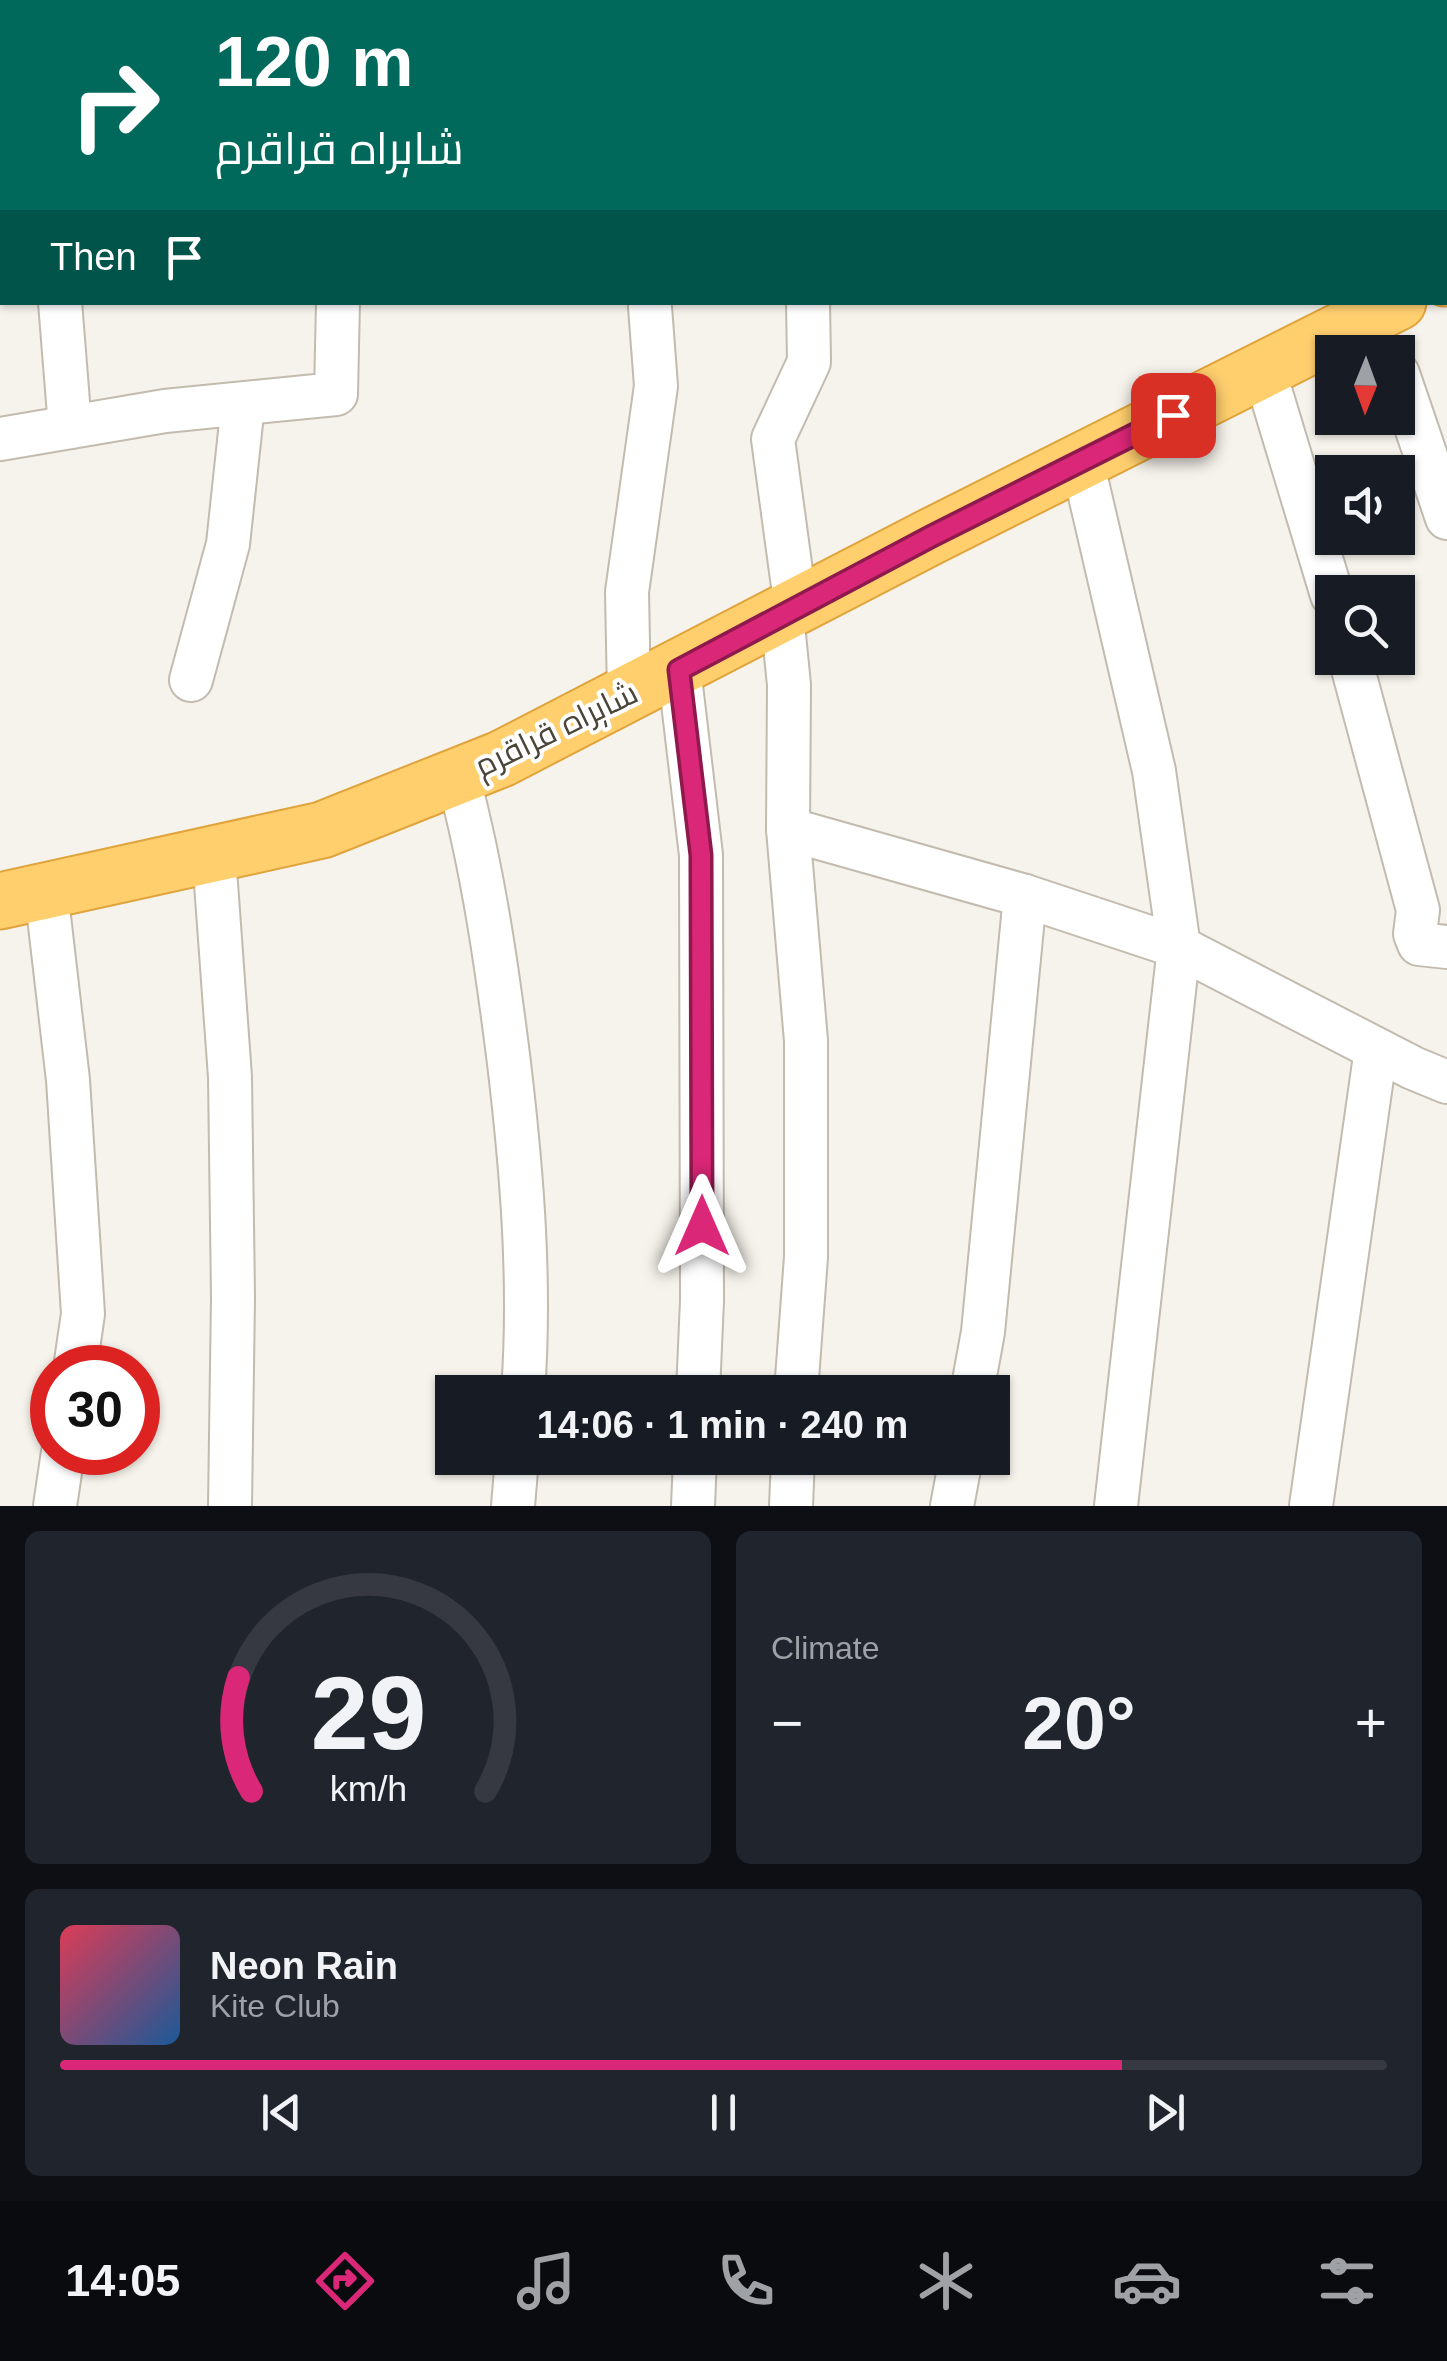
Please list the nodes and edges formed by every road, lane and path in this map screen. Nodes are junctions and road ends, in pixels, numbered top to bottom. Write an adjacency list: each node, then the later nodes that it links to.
1 (60, 305): 9 (street)
2 (338, 305): 7 (street)
3 (808, 305): 14 (street)
4 (650, 307): 18 (street)
5 (1388, 323): 6 (highway, شاہراہ قراقرم)
6 (1264, 370): 11 (highway, شاہراہ قراقرم); 13 (street)
7 (243, 404): 9 (street); 17 (street)
8 (1415, 424): 12 (street)
9 (70, 427): 10 (street)
10 (0, 439)
11 (1082, 461): 14 (highway, شاہراہ قراقرم); 25 (street)
12 (1447, 518)
13 (1326, 575)
14 (789, 612): 15 (highway, شاہراہ قراقرم); 20 (street)
15 (679, 670): 18 (highway, شاہراہ قراقرم); 30 (street)
16 (1355, 675): 24 (street)
17 (191, 680)
18 (629, 695): 19 (highway, شاہراہ قراقرم)
19 (458, 776): 21 (highway, شاہراہ قراقرم); 29 (street)
20 (788, 829): 23 (street); 31 (street)
21 (214, 856): 22 (highway, شاہراہ قراقرم); 39 (street)
22 (23, 896): 28 (street)
23 (1025, 896): 25 (street); 32 (street)
24 (1447, 946)
25 (1180, 947): 26 (street); 44 (street)
26 (1376, 1049): 27 (street); 45 (street)
27 (1447, 1082)
28 (78, 1345)
29 (522, 1375)
30 (699, 1375)
31 (797, 1375)
32 (975, 1375)
33 (60, 1475): 38 (street)
34 (516, 1475): 40 (street)
35 (694, 1475): 41 (street)
36 (792, 1475): 42 (street)
37 (957, 1475): 43 (street)
38 (55, 1506)
39 (230, 1506)
40 (514, 1506)
41 (693, 1506)
42 (791, 1506)
43 (952, 1506)
44 (1116, 1506)
45 (1311, 1506)

